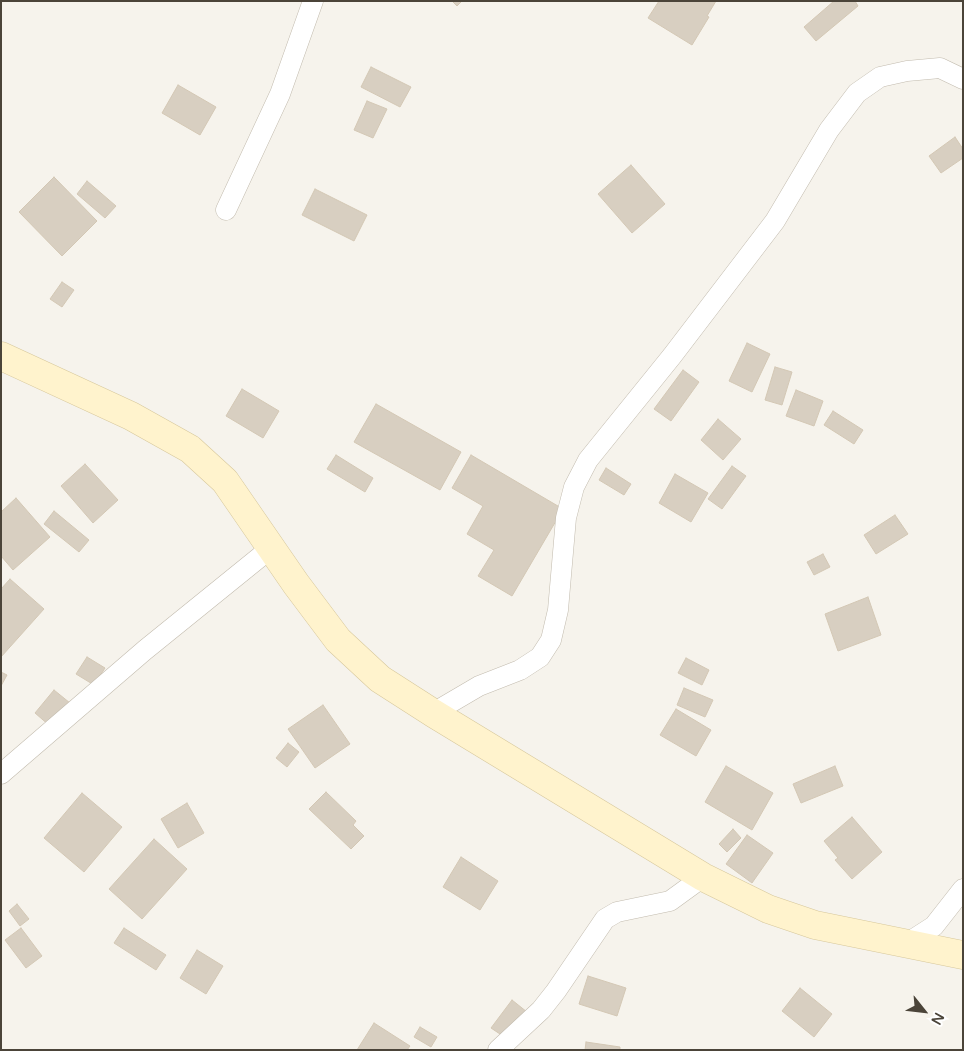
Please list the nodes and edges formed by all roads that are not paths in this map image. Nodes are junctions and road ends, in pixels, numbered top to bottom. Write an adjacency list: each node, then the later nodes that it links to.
1 (313, 1): 3 (street)
2 (963, 79): 6 (street)
3 (226, 210)
4 (1, 356): 5 (street)
5 (271, 548): 6 (street); 7 (street)
6 (433, 714): 8 (street)
7 (1, 774)
8 (703, 877): 10 (street); 12 (street)
9 (963, 889): 10 (street)
10 (906, 944): 11 (street)
11 (963, 955)
12 (498, 1050)

